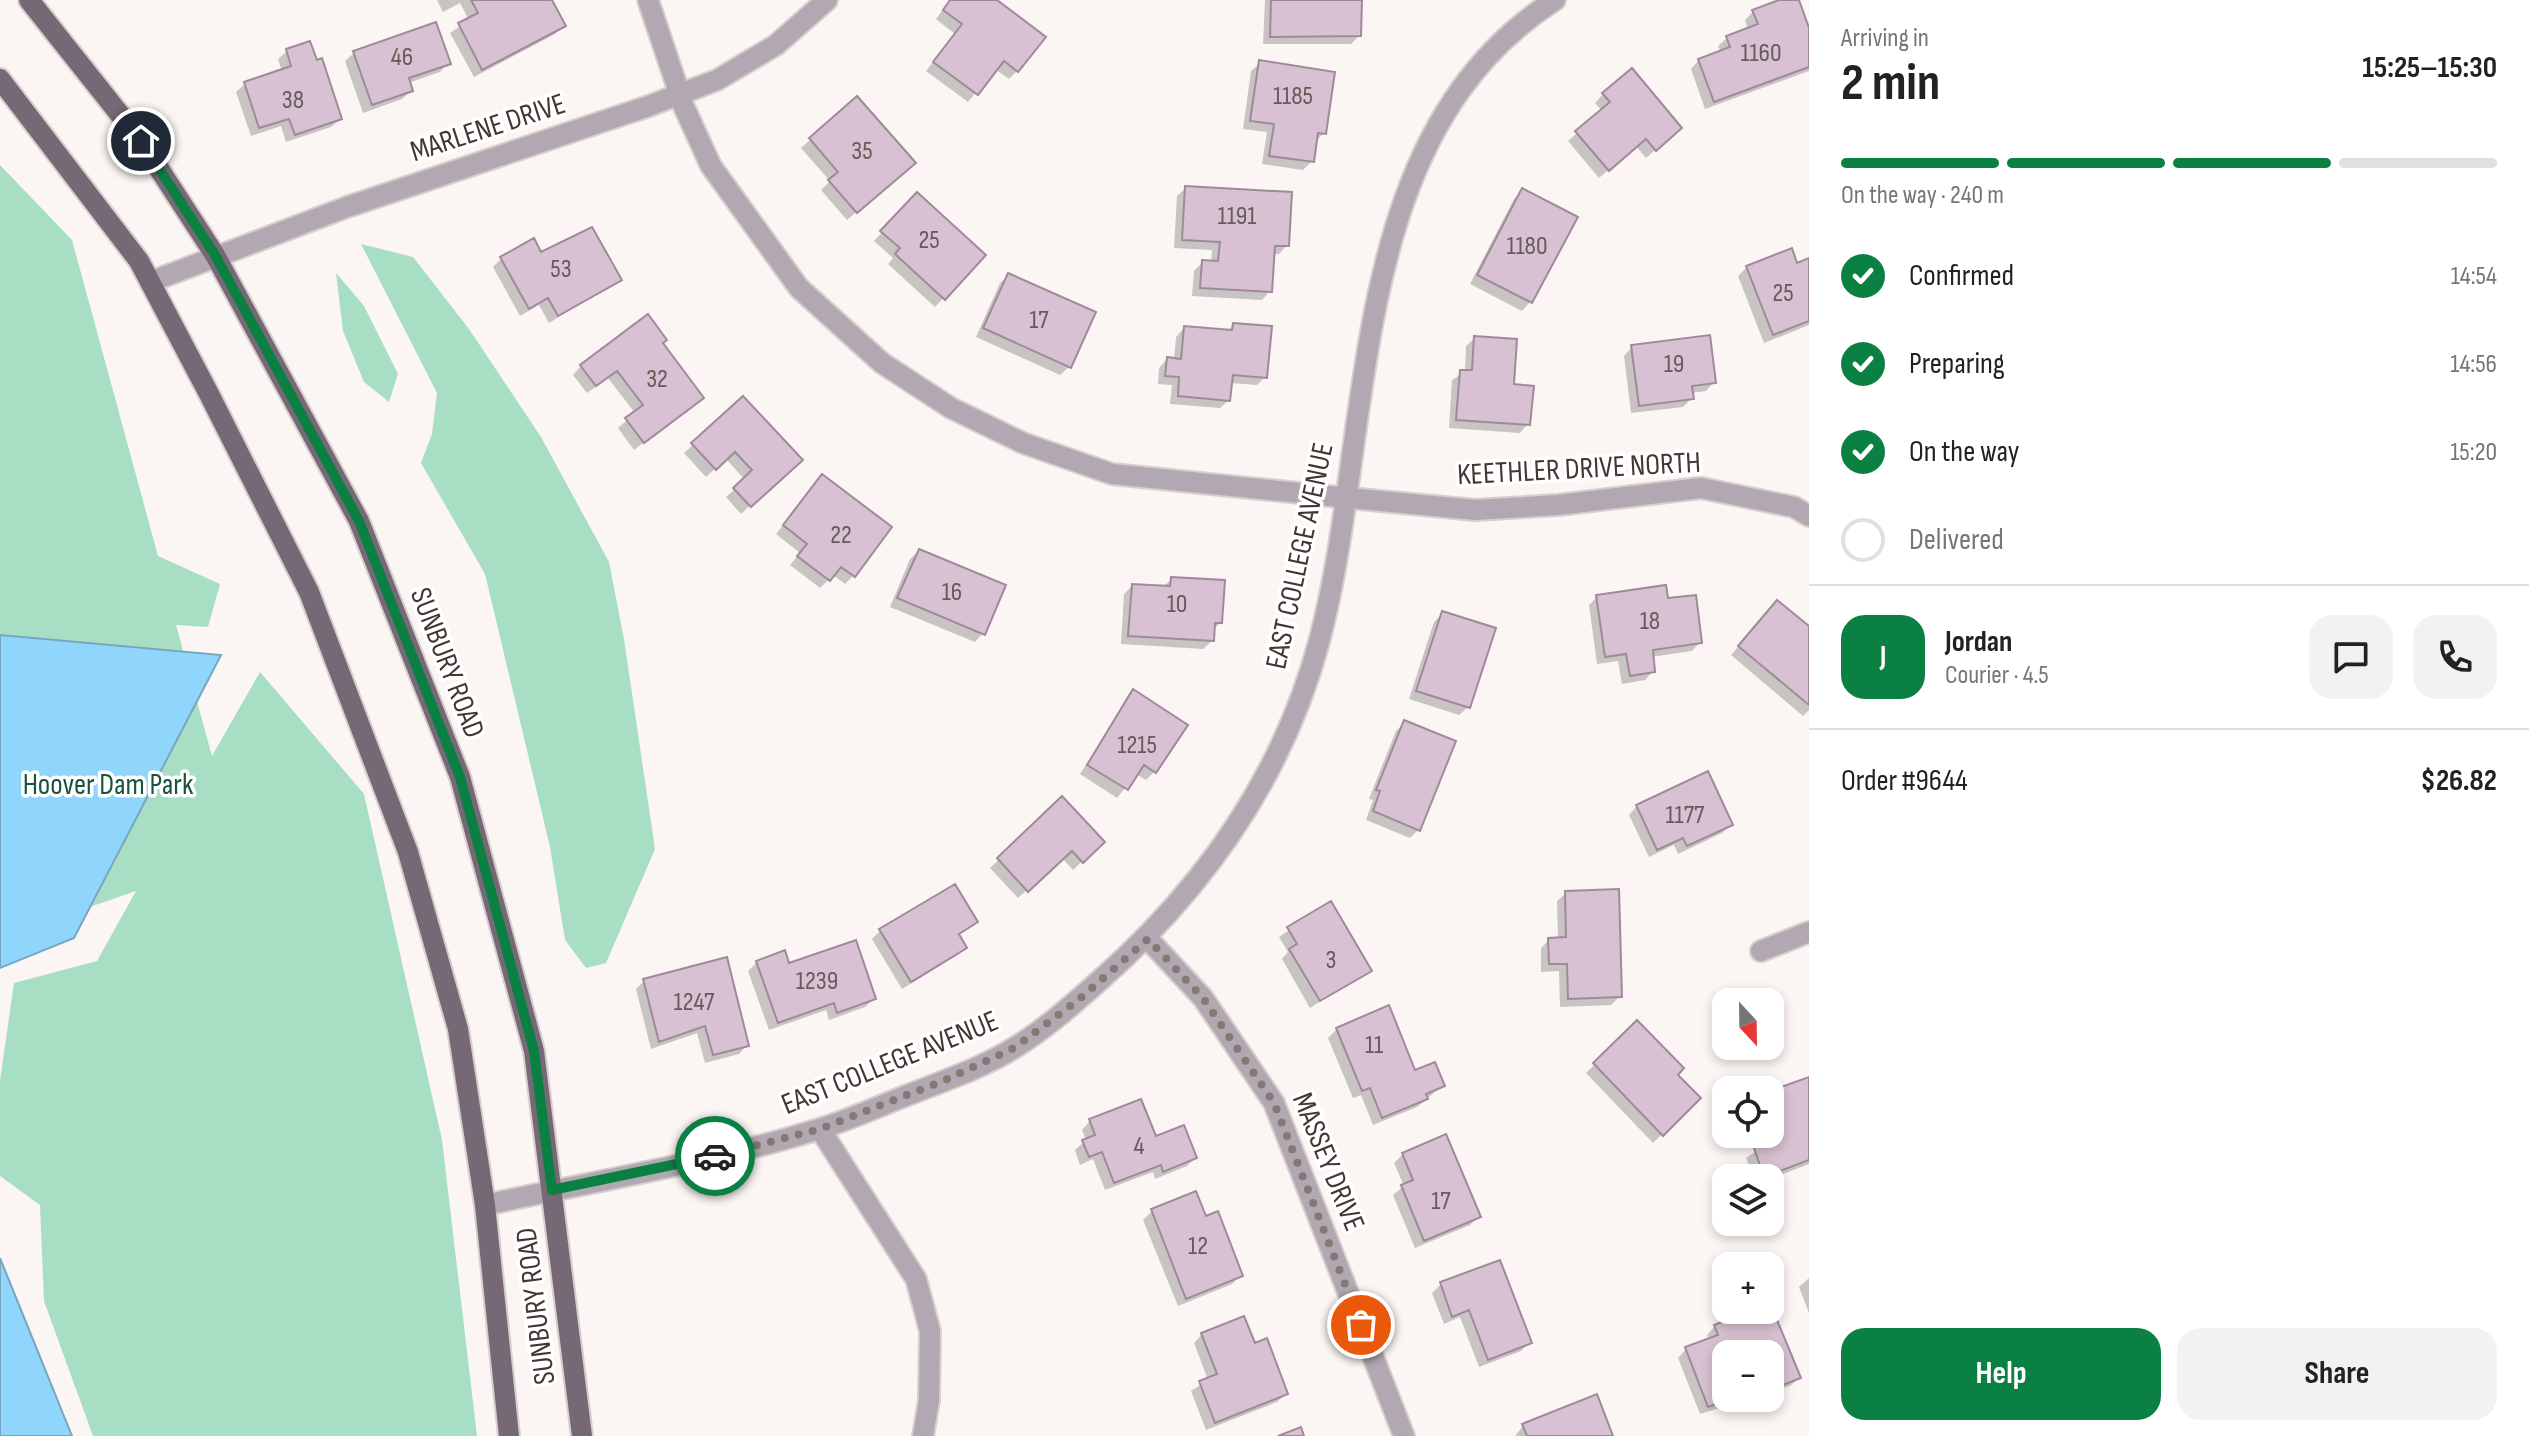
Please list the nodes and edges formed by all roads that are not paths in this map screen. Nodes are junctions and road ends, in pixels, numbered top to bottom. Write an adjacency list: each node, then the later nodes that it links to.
1 (29, 0): 7 (main road, SUNBURY ROAD)
2 (648, 0): 6 (street, KEETHLER DRIVE NORTH)
3 (827, 0): 6 (street, MARLENE DRIVE)
4 (1541, 4): 9 (street, EAST COLLEGE AVENUE)
5 (0, 79): 8 (main road, SUNBURY ROAD)
6 (679, 93): 7 (street, MARLENE DRIVE); 9 (street, KEETHLER DRIVE NORTH)
7 (215, 255): 8 (street, MARLENE DRIVE); 15 (main road, SUNBURY ROAD)
8 (150, 282): 16 (main road, SUNBURY ROAD)
9 (1349, 498): 10 (street, KEETHLER DRIVE NORTH); 12 (street, EAST COLLEGE AVENUE)
10 (1809, 516)
11 (1809, 932): 13 (street)
12 (1148, 939): 14 (street, EAST COLLEGE AVENUE); 20 (street, MASSEY DRIVE)
13 (1761, 951)
14 (820, 1129): 15 (street, EAST COLLEGE AVENUE); 19 (street)
15 (552, 1190): 16 (street, EAST COLLEGE AVENUE); 18 (main road, SUNBURY ROAD)
16 (485, 1205): 17 (main road, SUNBURY ROAD)
17 (509, 1436)
18 (582, 1436)
19 (923, 1436)
20 (1404, 1436)

